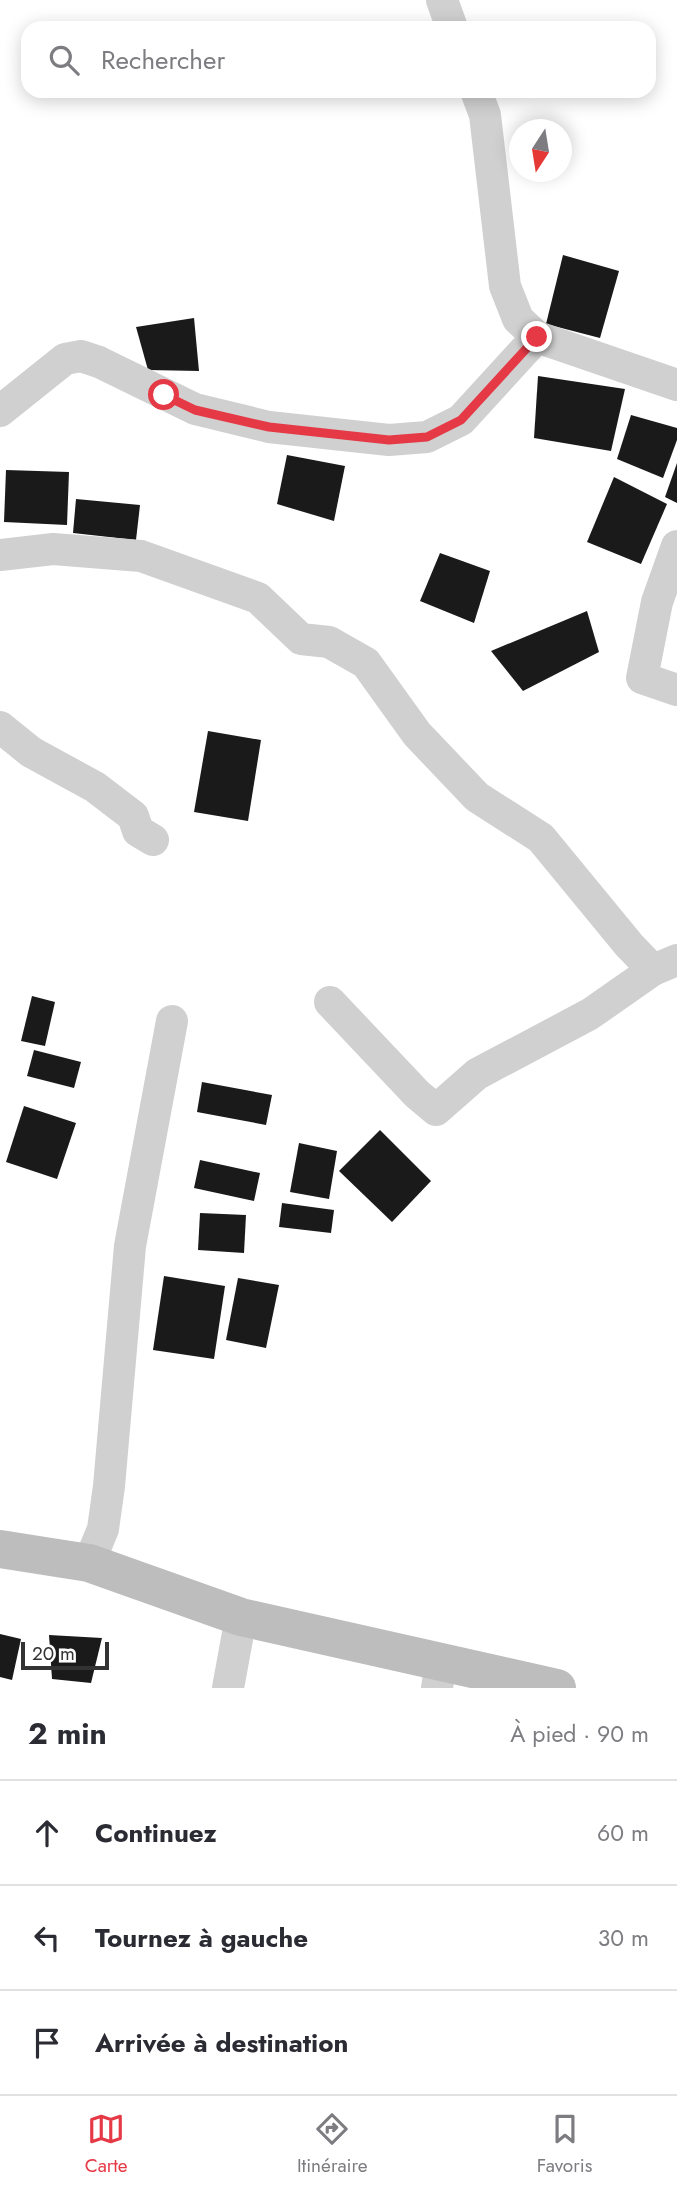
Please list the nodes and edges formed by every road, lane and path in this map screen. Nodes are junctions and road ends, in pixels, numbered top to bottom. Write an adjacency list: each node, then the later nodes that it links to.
1 (442, 0): 2 (street)
2 (450, 21)
3 (479, 98): 4 (street)
4 (537, 337): 5 (street); 6 (street)
5 (677, 385)
6 (0, 411)
7 (677, 546): 9 (street)
8 (0, 555): 12 (street)
9 (677, 690)
10 (0, 727): 11 (street)
11 (153, 840)
12 (665, 965): 13 (street)
13 (330, 1002)
14 (172, 1021): 16 (street)
15 (0, 1549): 16 (street)
16 (89, 1563): 17 (street)
17 (241, 1617): 18 (street); 19 (street)
18 (439, 1674): 20 (street)
19 (228, 1688)
20 (557, 1688)

